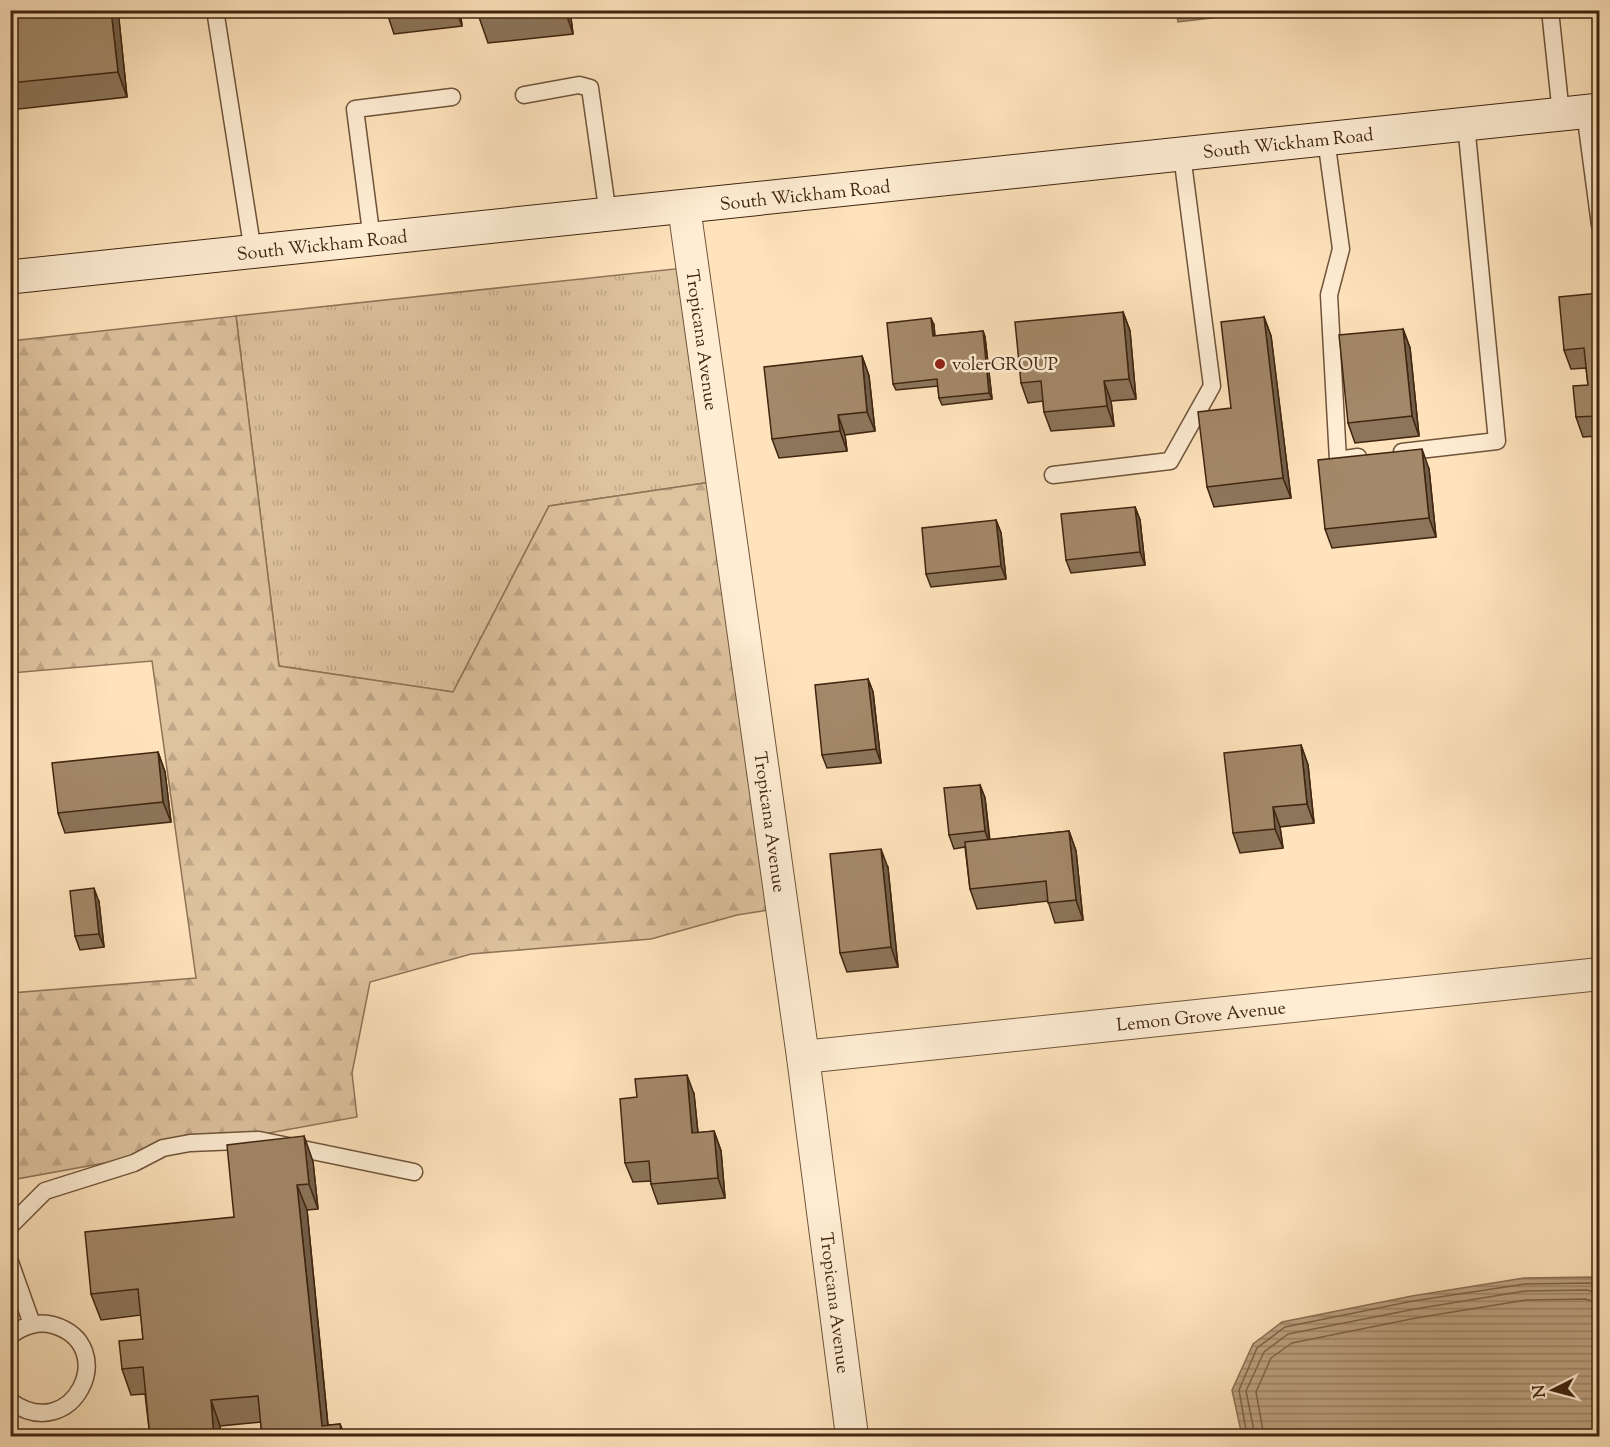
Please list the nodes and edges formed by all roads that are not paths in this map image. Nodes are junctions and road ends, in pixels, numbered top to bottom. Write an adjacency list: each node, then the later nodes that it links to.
1 (1550, 10): 5 (lane)
2 (216, 16): 13 (lane)
3 (524, 95): 10 (lane)
4 (452, 97): 12 (lane)
5 (1582, 112): 6 (main road, South Wickham Road); 11 (lane)
6 (1466, 124): 7 (main road, South Wickham Road); 7 (lane)
7 (1326, 139): 8 (main road, South Wickham Road)
8 (1182, 155): 9 (main road, South Wickham Road); 15 (lane)
9 (684, 207): 10 (main road, South Wickham Road); 17 (street, Tropicana Avenue)
10 (608, 215): 12 (main road, South Wickham Road)
11 (1599, 225)
12 (372, 240): 13 (main road, South Wickham Road)
13 (253, 252): 14 (main road, South Wickham Road)
14 (10, 277)
15 (1053, 475)
16 (1599, 974): 17 (street, Lemon Grove Avenue)
17 (803, 1057): 24 (street, Tropicana Avenue)
18 (414, 1172): 19 (lane)
19 (10, 1226)
20 (10, 1262): 21 (lane)
21 (32, 1324): 22 (lane); 23 (lane)
22 (10, 1336)
23 (10, 1401)
24 (852, 1437)

